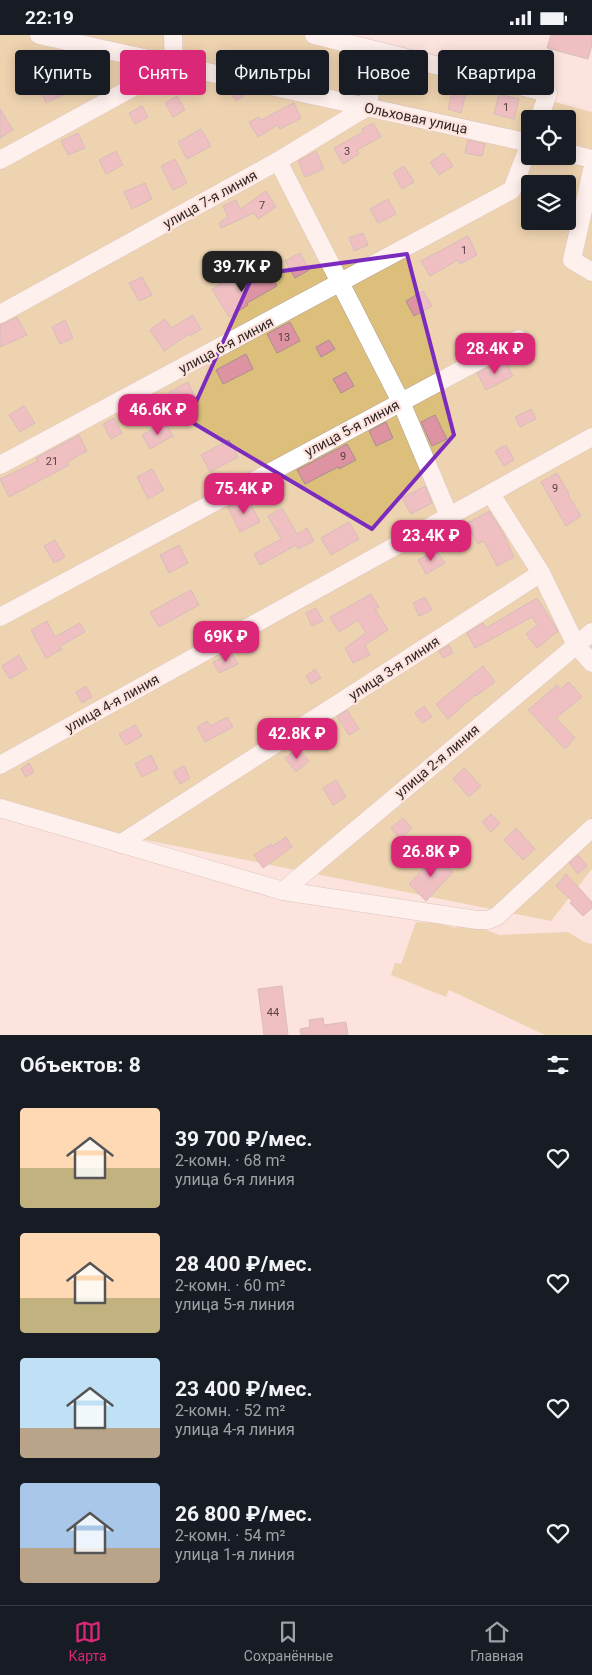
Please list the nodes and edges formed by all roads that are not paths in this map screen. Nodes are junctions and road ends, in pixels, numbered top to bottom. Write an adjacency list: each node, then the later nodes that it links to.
1 (39, 35): 6 (street, Ольховая улица)
2 (173, 35): 4 (street)
3 (314, 35): 5 (street)
4 (174, 50)
5 (375, 50)
6 (120, 53)
7 (428, 63): 12 (street)
8 (206, 72): 11 (street, Ольховая улица)
9 (120, 94): 16 (street)
10 (370, 95): 11 (street)
11 (367, 107): 13 (street, Ольховая улица); 17 (street, улица 7-я линия)
12 (542, 110)
13 (521, 141)
14 (576, 155): 15 (street)
15 (592, 159)
16 (0, 160)
17 (278, 161): 21 (street); 22 (street, улица 7-я линия)
18 (522, 165): 21 (street, улица 6-я линия)
19 (592, 170): 20 (street)
20 (592, 271)
21 (341, 284): 24 (street); 26 (street, улица 6-я линия)
22 (0, 314)
23 (519, 339): 24 (street, улица 5-я линия)
24 (401, 402): 28 (street); 30 (street, улица 5-я линия)
25 (592, 437): 27 (street, улица 4-я линия)
26 (0, 465)
27 (490, 494): 28 (street, улица 4-я линия); 29 (street)
28 (449, 517): 34 (street, улица 4-я линия)
29 (541, 573): 32 (street); 37 (street, улица 3-я линия)
30 (0, 617)
31 (592, 632): 32 (street, улица 2-я линия)
32 (576, 645): 33 (street); 38 (street, улица 2-я линия)
33 (592, 663)
34 (0, 765)
35 (0, 808): 37 (street)
36 (592, 828): 38 (street)
37 (120, 844): 38 (street)
38 (282, 891)

